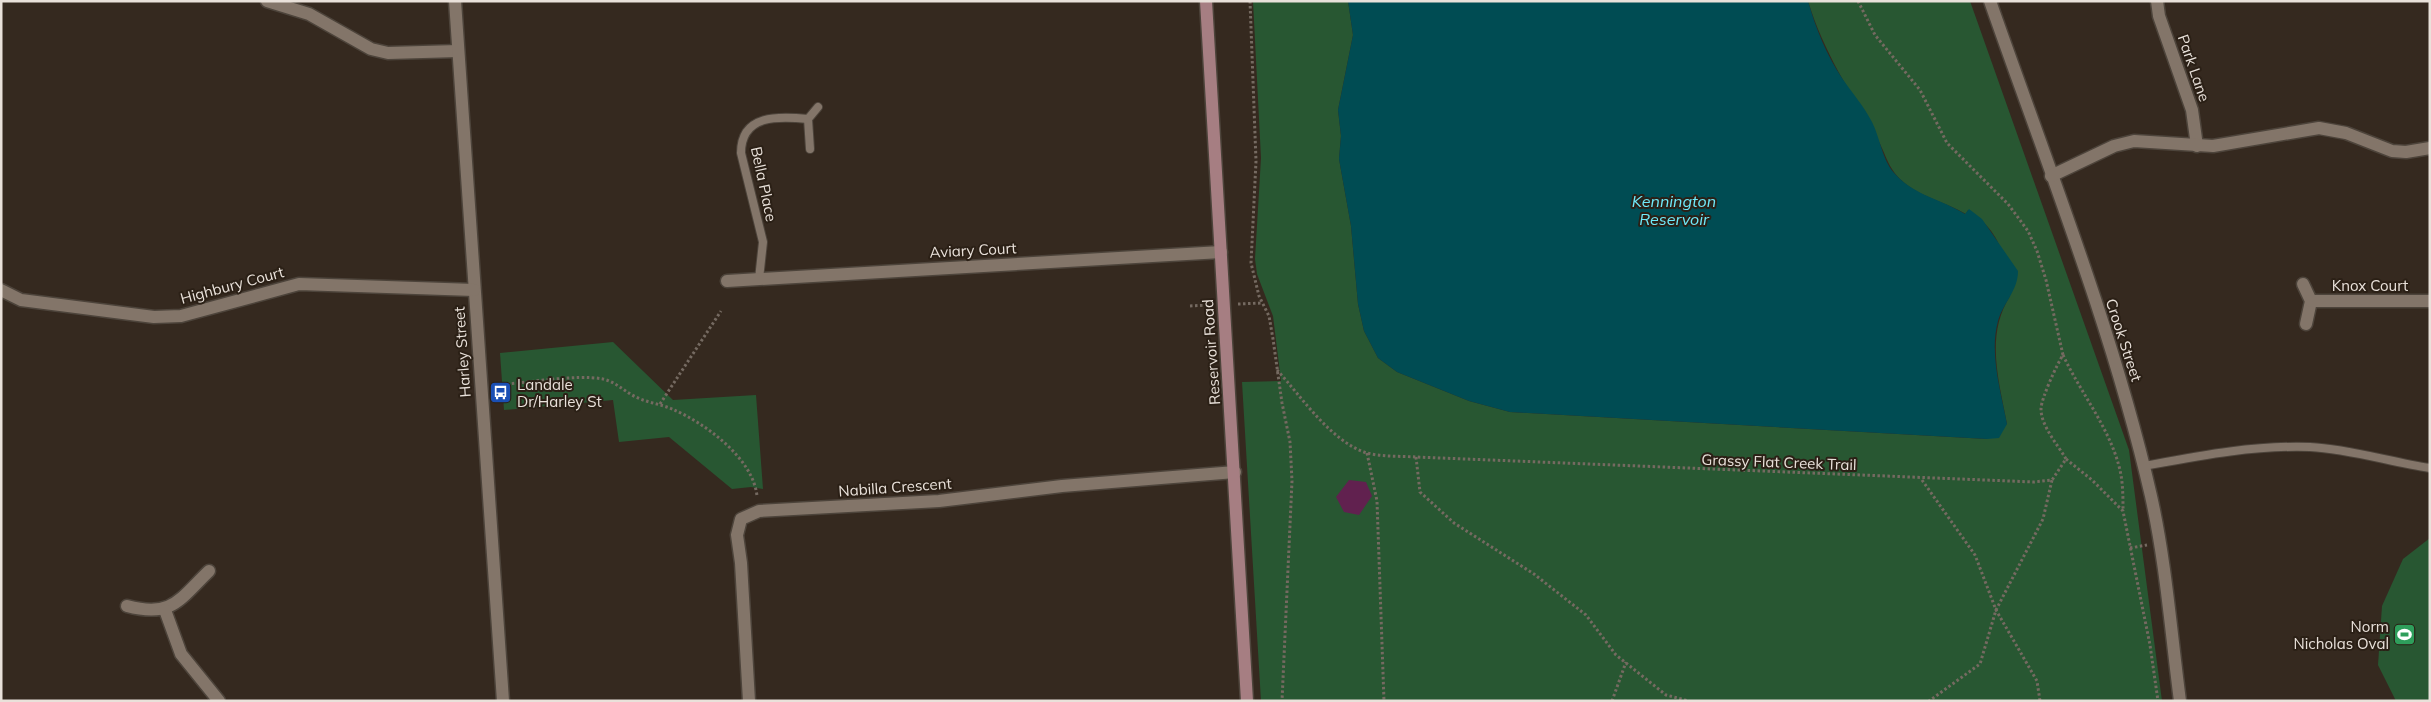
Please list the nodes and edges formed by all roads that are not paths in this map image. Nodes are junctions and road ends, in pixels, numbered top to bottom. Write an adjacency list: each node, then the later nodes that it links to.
1 (267, 1): 6 (street)
2 (455, 1): 6 (street, Harley Street)
3 (1206, 1): 13 (main road, Reservoir Road)
4 (1990, 1): 12 (street, Crook Street)
5 (2157, 1): 9 (street, Park Lane)
6 (458, 51): 18 (street, Harley Street)
7 (818, 107): 8 (lane)
8 (808, 119): 10 (lane); 14 (lane, Bella Place)
9 (2197, 146): 11 (street); 12 (street)
10 (810, 148)
11 (2430, 148)
12 (2051, 176): 22 (street, Crook Street)
13 (1221, 252): 14 (street, Aviary Court); 24 (main road, Reservoir Road)
14 (759, 279): 15 (street, Aviary Court)
15 (727, 281)
16 (2303, 284): 19 (street, Knox Court)
17 (1, 290): 18 (street, Highbury Court)
18 (474, 290): 29 (street, Harley Street)
19 (2311, 301): 20 (street, Knox Court); 21 (street, Knox Court)
20 (2430, 301)
21 (2306, 324)
22 (2144, 466): 23 (lane); 32 (street, Crook Street)
23 (2430, 468)
24 (1235, 472): 30 (street, Nabilla Crescent); 31 (main road, Reservoir Road)
25 (209, 571): 27 (street)
26 (127, 606): 27 (street)
27 (165, 610): 28 (street)
28 (219, 701)
29 (503, 701)
30 (749, 701)
31 (1247, 701)
32 (2180, 701)

